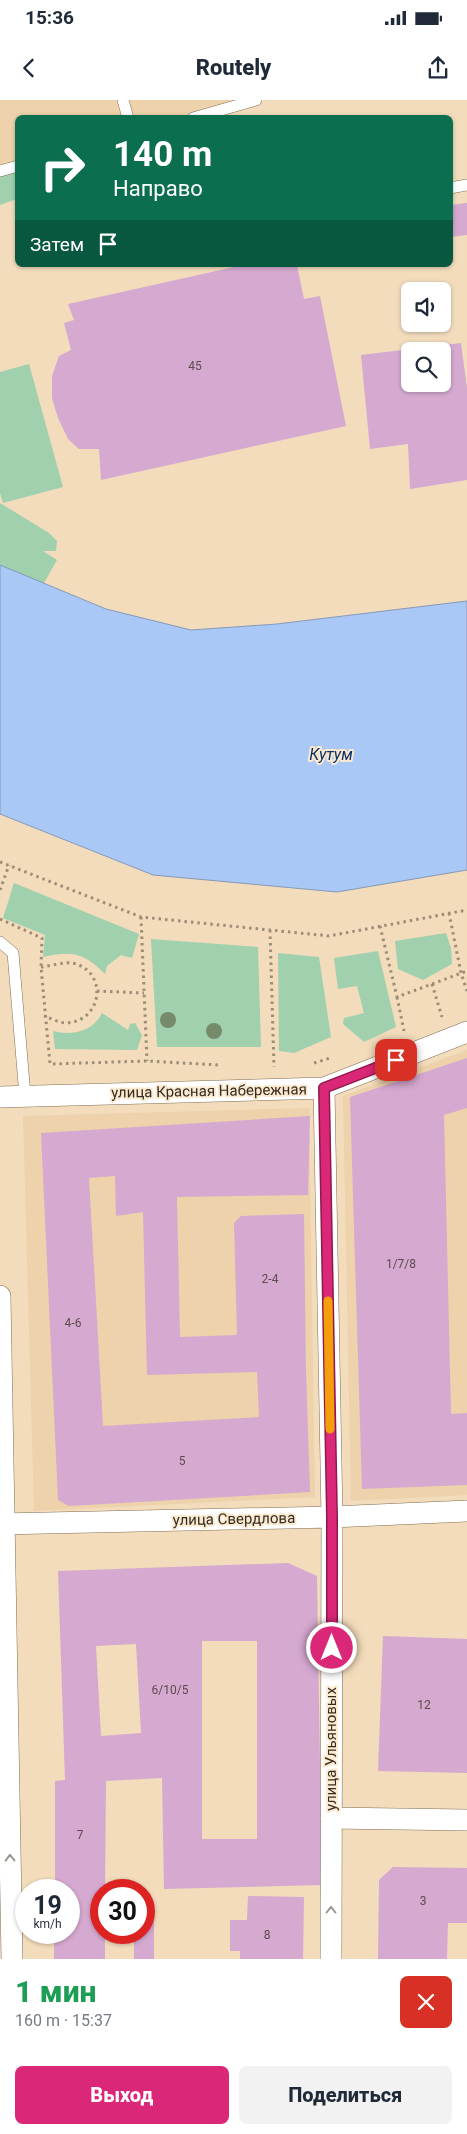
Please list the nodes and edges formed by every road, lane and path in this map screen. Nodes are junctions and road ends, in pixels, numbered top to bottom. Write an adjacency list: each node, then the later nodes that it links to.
1 (124, 100): 3 (lane)
2 (256, 100): 4 (lane)
3 (127, 115)
4 (204, 115)
5 (15, 167): 6 (lane)
6 (0, 171)
7 (467, 185): 8 (lane)
8 (453, 187)
9 (0, 862): 10 (path)
10 (9, 865): 11 (path); 14 (path)
11 (0, 890)
12 (467, 910): 13 (path)
13 (449, 913): 16 (path); 21 (path)
14 (141, 917): 17 (path); 25 (path)
15 (0, 919): 19 (path)
16 (380, 926): 17 (path); 26 (path)
17 (270, 930): 36 (path)
18 (0, 942): 39 (lane)
19 (41, 967): 23 (path); 27 (path)
20 (467, 971): 21 (path)
21 (461, 973): 22 (path); 24 (path)
22 (432, 984): 26 (path); 28 (path)
23 (97, 991): 25 (path); 27 (path)
24 (467, 991)
25 (144, 993): 32 (path)
26 (397, 997): 30 (path)
27 (44, 1016): 32 (path)
28 (443, 1020)
29 (467, 1032): 38 (street, улица Красная Набережная)
30 (405, 1035)
31 (337, 1055): 33 (path)
32 (147, 1061): 34 (path)
33 (312, 1063)
34 (225, 1065)
35 (264, 1067): 36 (path)
36 (274, 1068): 37 (path)
37 (281, 1068)
38 (324, 1088): 39 (street, улица Красная Набережная); 43 (street, улица Ульяновых)
39 (25, 1096): 40 (street, улица Красная Набережная)
40 (0, 1097)
41 (0, 1296): 44 (street)
42 (467, 1511): 43 (street, улица Свердлова)
43 (332, 1517): 44 (street, улица Свердлова); 45 (street, улица Ульяновых)
44 (2, 1524): 47 (street, one-way to 44)
45 (331, 1818): 46 (street); 48 (street, улица Ульяновых, one-way to 45)
46 (467, 1820)
47 (12, 1959)
48 (331, 1959)

